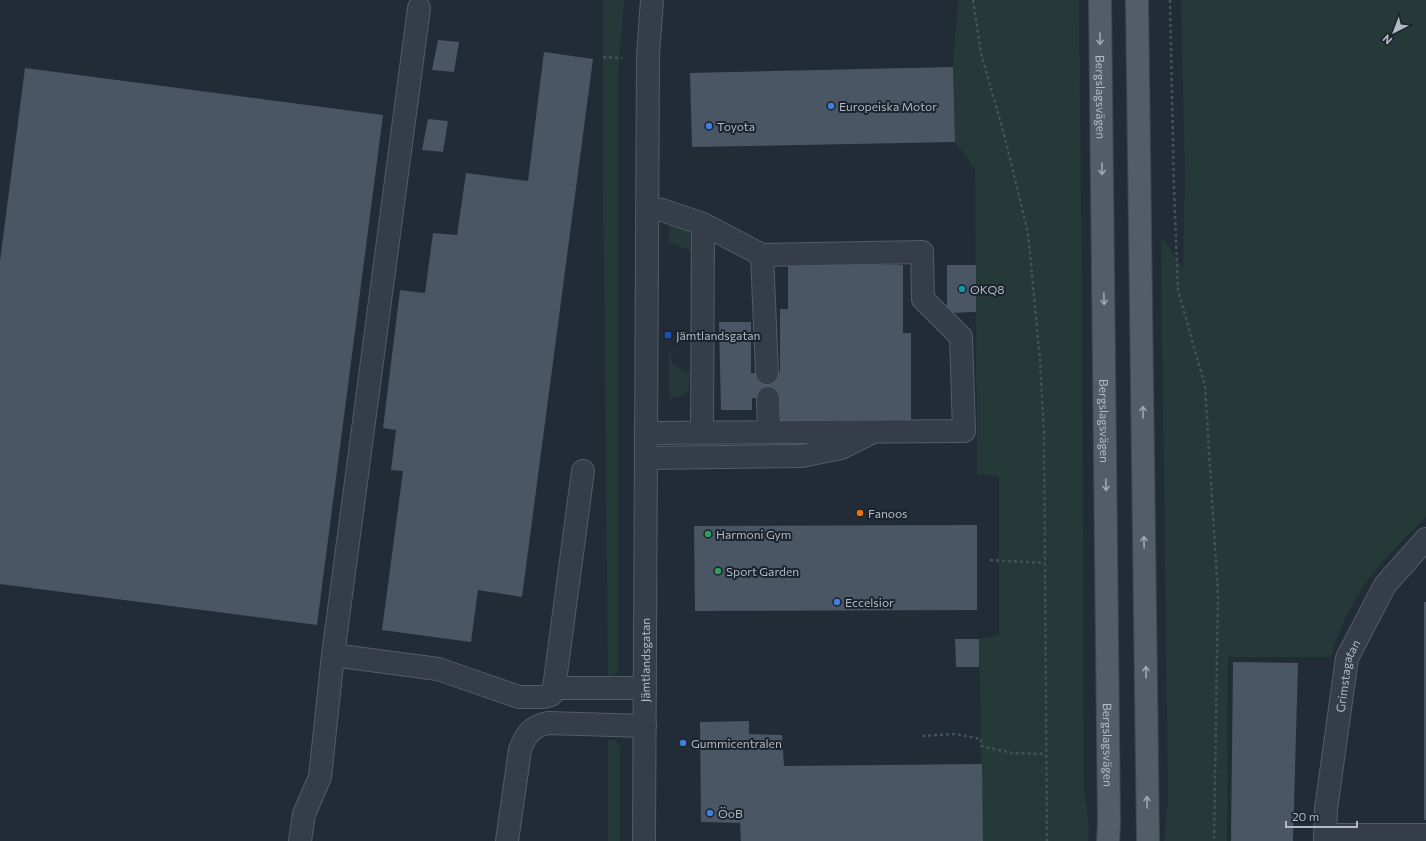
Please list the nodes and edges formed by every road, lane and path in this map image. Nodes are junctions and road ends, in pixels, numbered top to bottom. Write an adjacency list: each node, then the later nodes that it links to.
1 (652, 0): 9 (street, Jämtlandsgatan)
2 (973, 0): 22 (path)
3 (1100, 0): 35 (main road, Bergslagsvägen, one-way to 35)
4 (1138, 0): 36 (main road, one-way to 4)
5 (1170, 0): 37 (path)
6 (419, 8): 23 (street)
7 (603, 57): 8 (path)
8 (622, 58)
9 (648, 208): 10 (street); 17 (street, Jämtlandsgatan)
10 (703, 224): 11 (street); 16 (street)
11 (762, 255): 12 (street); 15 (street)
12 (767, 373)
13 (768, 398): 14 (street)
14 (769, 431): 15 (street); 16 (street)
15 (876, 431): 18 (street)
16 (702, 432): 17 (street)
17 (647, 433): 18 (street, Jämtlandsgatan)
18 (647, 458): 25 (street, Jämtlandsgatan)
19 (583, 471): 24 (street)
20 (1426, 539): 30 (street, Grimstagatan)
21 (990, 560): 22 (path)
22 (1045, 563): 28 (path)
23 (334, 655): 24 (street); 31 (street)
24 (554, 688): 25 (street)
25 (645, 688): 26 (street, Jämtlandsgatan)
26 (645, 726): 32 (street); 33 (street, Jämtlandsgatan)
27 (922, 736): 28 (path)
28 (1046, 754): 34 (path)
29 (1426, 835): 30 (street, Grimstagatan)
30 (1325, 838)
31 (300, 841)
32 (507, 841)
33 (644, 841)
34 (1047, 841)
35 (1108, 841)
36 (1148, 841)
37 (1214, 841)

